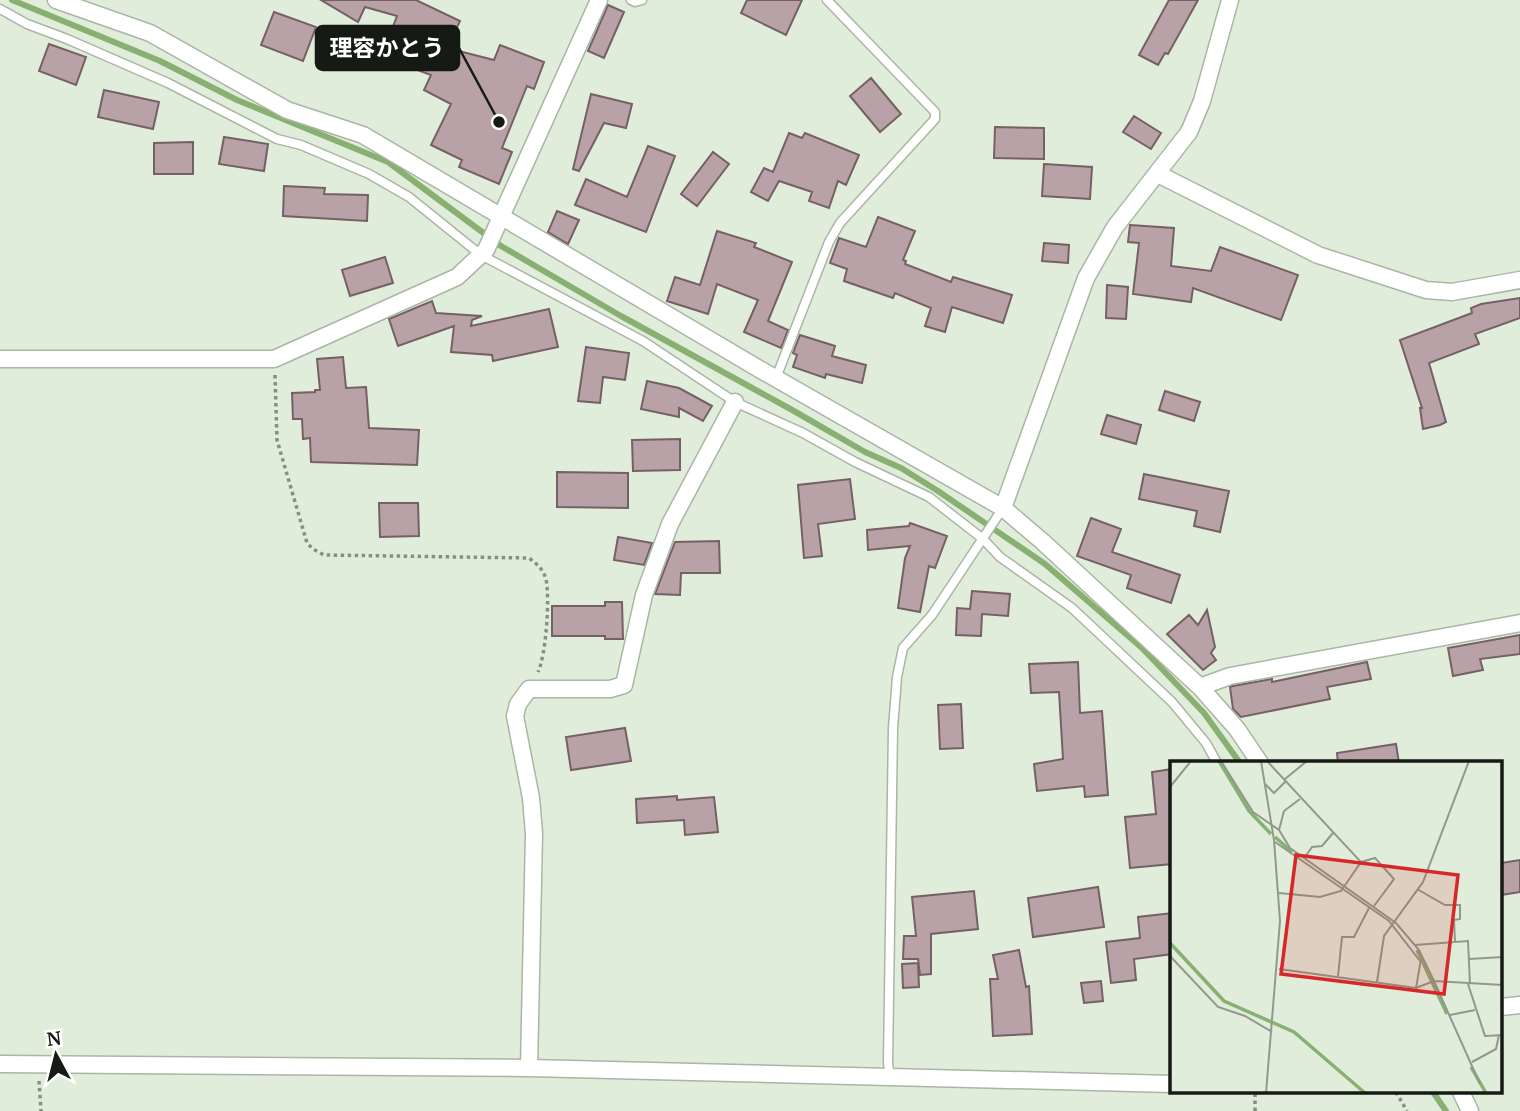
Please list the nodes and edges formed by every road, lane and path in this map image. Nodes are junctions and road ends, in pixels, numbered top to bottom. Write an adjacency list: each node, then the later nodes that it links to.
1 (56, 0): 7 (street)
2 (599, 0): 10 (street)
3 (631, 0): 4 (lane)
4 (642, 0)
5 (827, 0): 15 (lane)
6 (1230, 0): 9 (street)
7 (88, 5): 10 (street)
8 (0, 9): 11 (lane)
9 (1158, 174): 12 (street); 17 (street)
10 (500, 218): 11 (street); 15 (street)
11 (483, 253): 14 (street); 16 (lane)
12 (1520, 280)
13 (0, 359): 14 (street)
14 (274, 359): 21 (path)
15 (776, 378): 17 (street)
16 (736, 402): 18 (lane); 21 (street)
17 (1000, 512): 18 (lane); 20 (street)
18 (984, 537): 22 (lane); 29 (lane)
19 (1520, 623): 20 (street)
20 (1200, 687): 23 (street)
21 (529, 689): 28 (street)
22 (1216, 761)
23 (1259, 761)
24 (1520, 1006): 25 (street)
25 (1502, 1007)
26 (0, 1064): 27 (street)
27 (39, 1064): 28 (street); 33 (path)
28 (529, 1068): 29 (street)
29 (890, 1077): 30 (street)
30 (1170, 1084)
31 (1397, 1094): 34 (path)
32 (1462, 1094): 35 (street)
33 (41, 1111)
34 (1407, 1111)
35 (1470, 1111)

